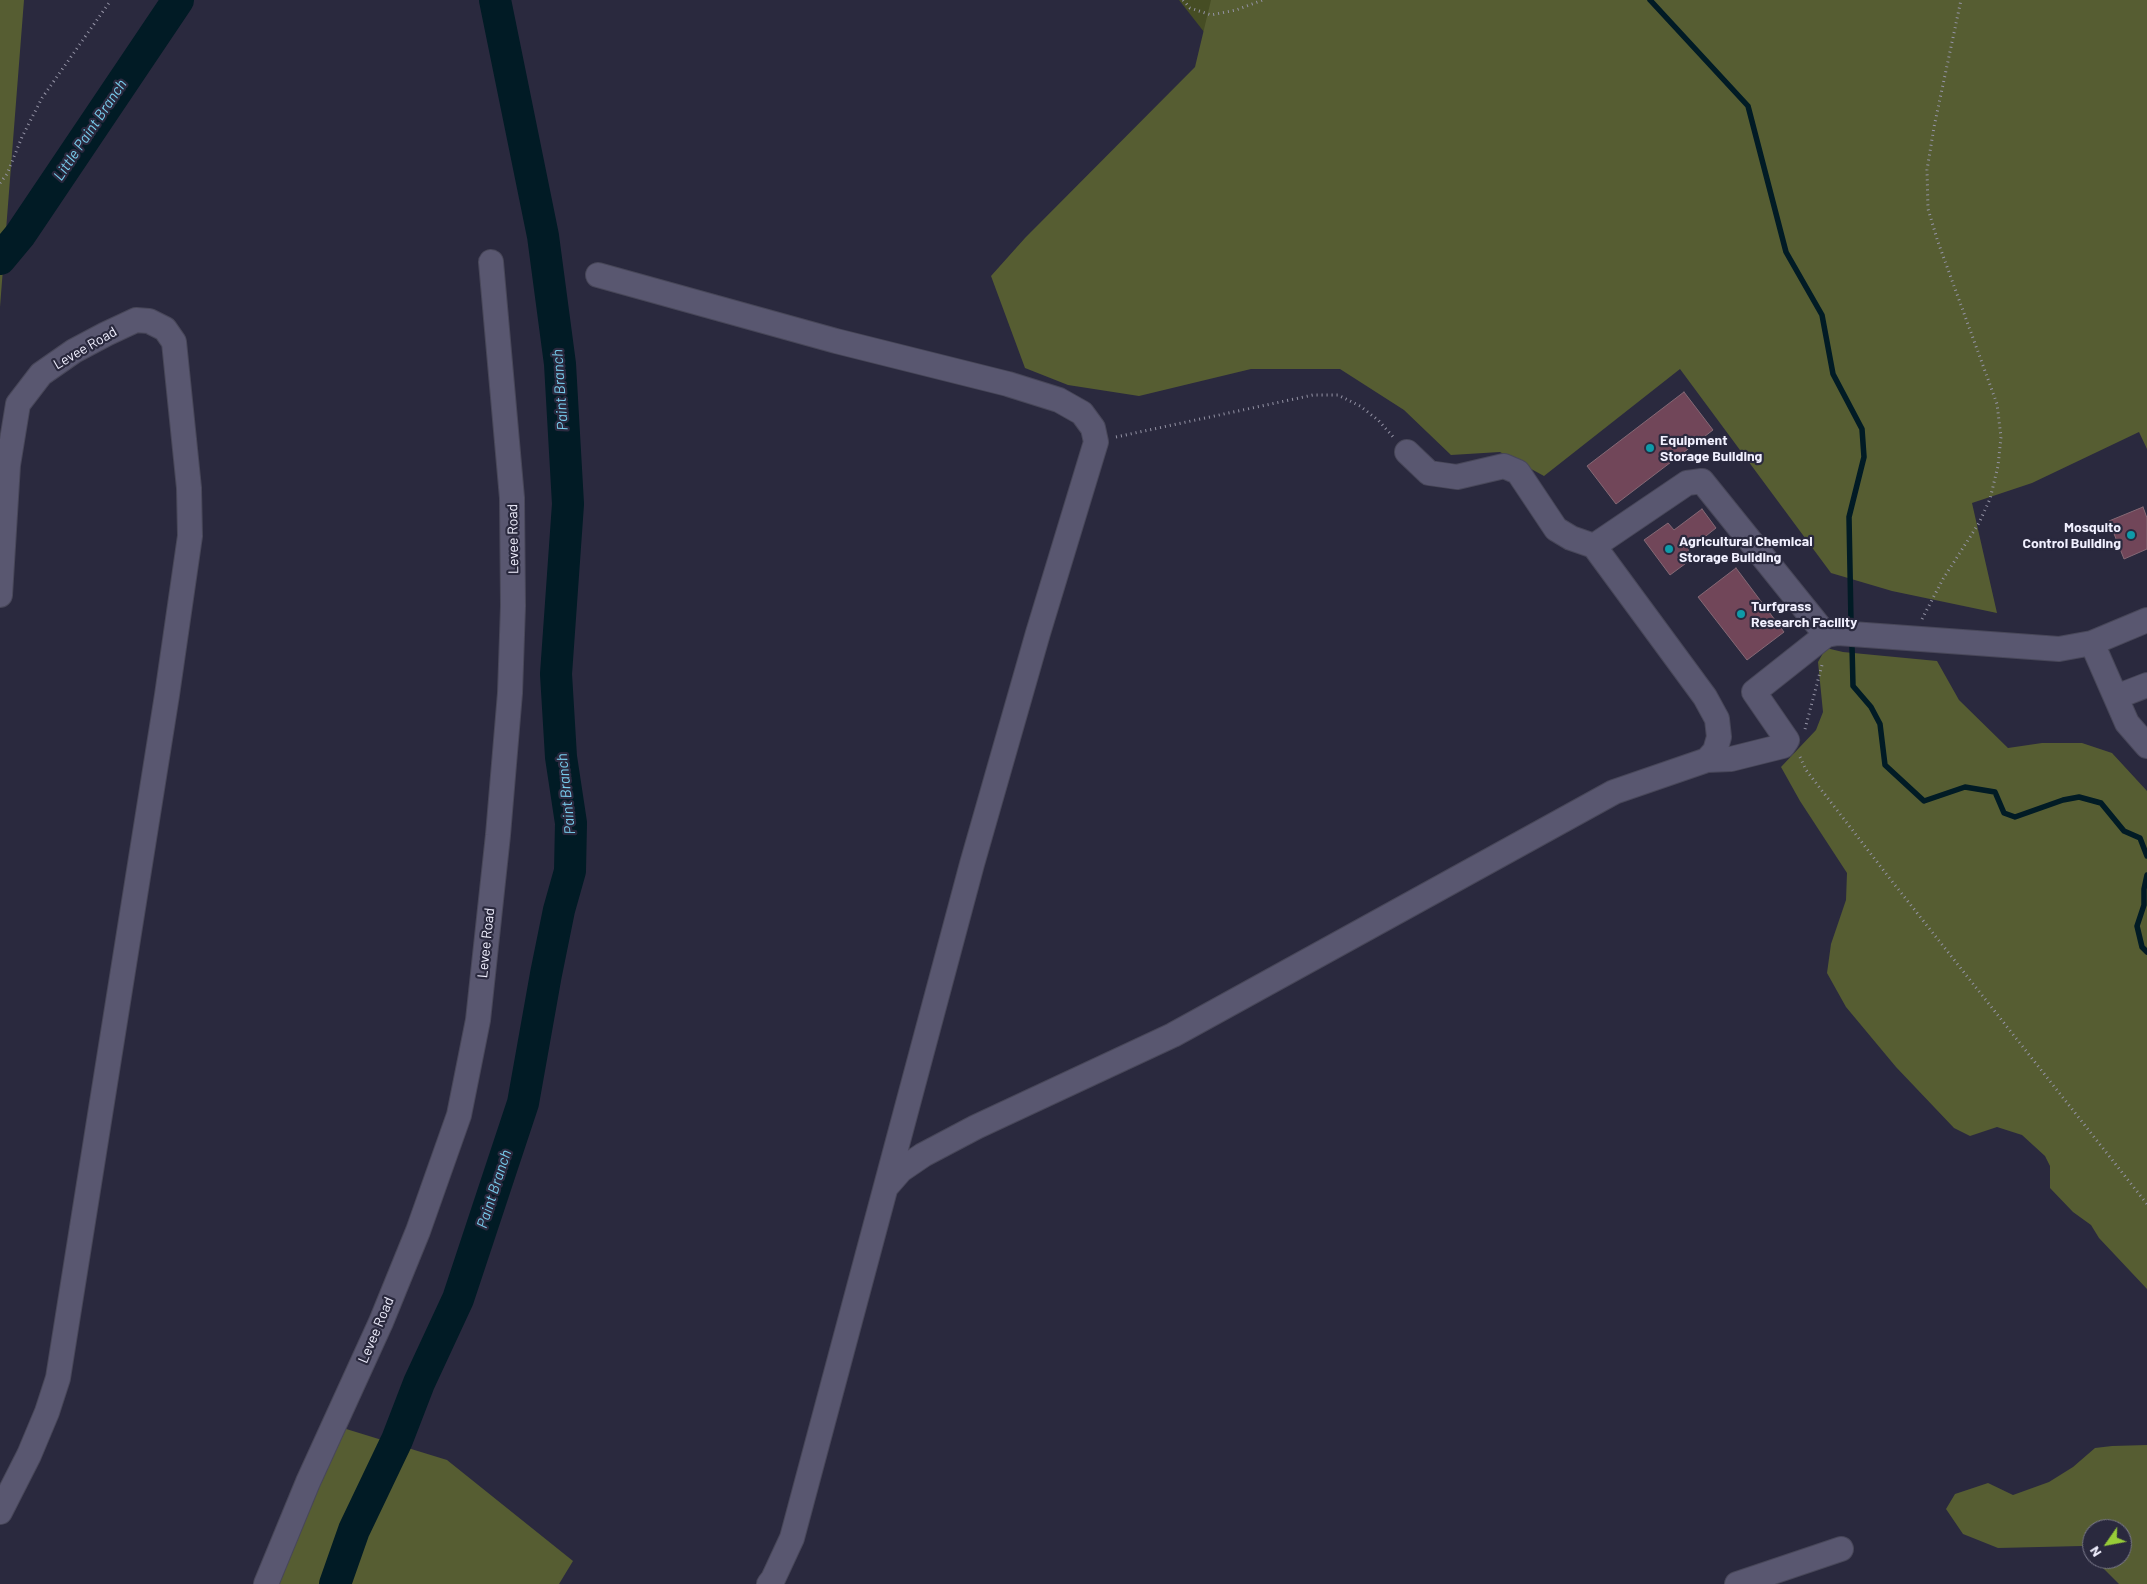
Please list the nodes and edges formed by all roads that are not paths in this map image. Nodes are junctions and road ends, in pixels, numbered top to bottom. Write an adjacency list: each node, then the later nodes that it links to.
1 (490, 262): 16 (lane, Levee Road)
2 (598, 275): 13 (lane)
3 (1407, 452): 4 (lane)
4 (1594, 546): 7 (lane); 12 (lane)
5 (0, 595): 14 (lane, Levee Road)
6 (2147, 620): 8 (lane)
7 (1826, 635): 8 (lane); 12 (lane)
8 (2092, 643): 10 (lane)
9 (2147, 686): 10 (lane)
10 (2116, 697): 11 (lane)
11 (2147, 746)
12 (1707, 760): 13 (lane)
13 (886, 1187): 17 (lane)
14 (0, 1512)
15 (1841, 1549): 18 (lane)
16 (266, 1584)
17 (769, 1584)
18 (1737, 1584)

